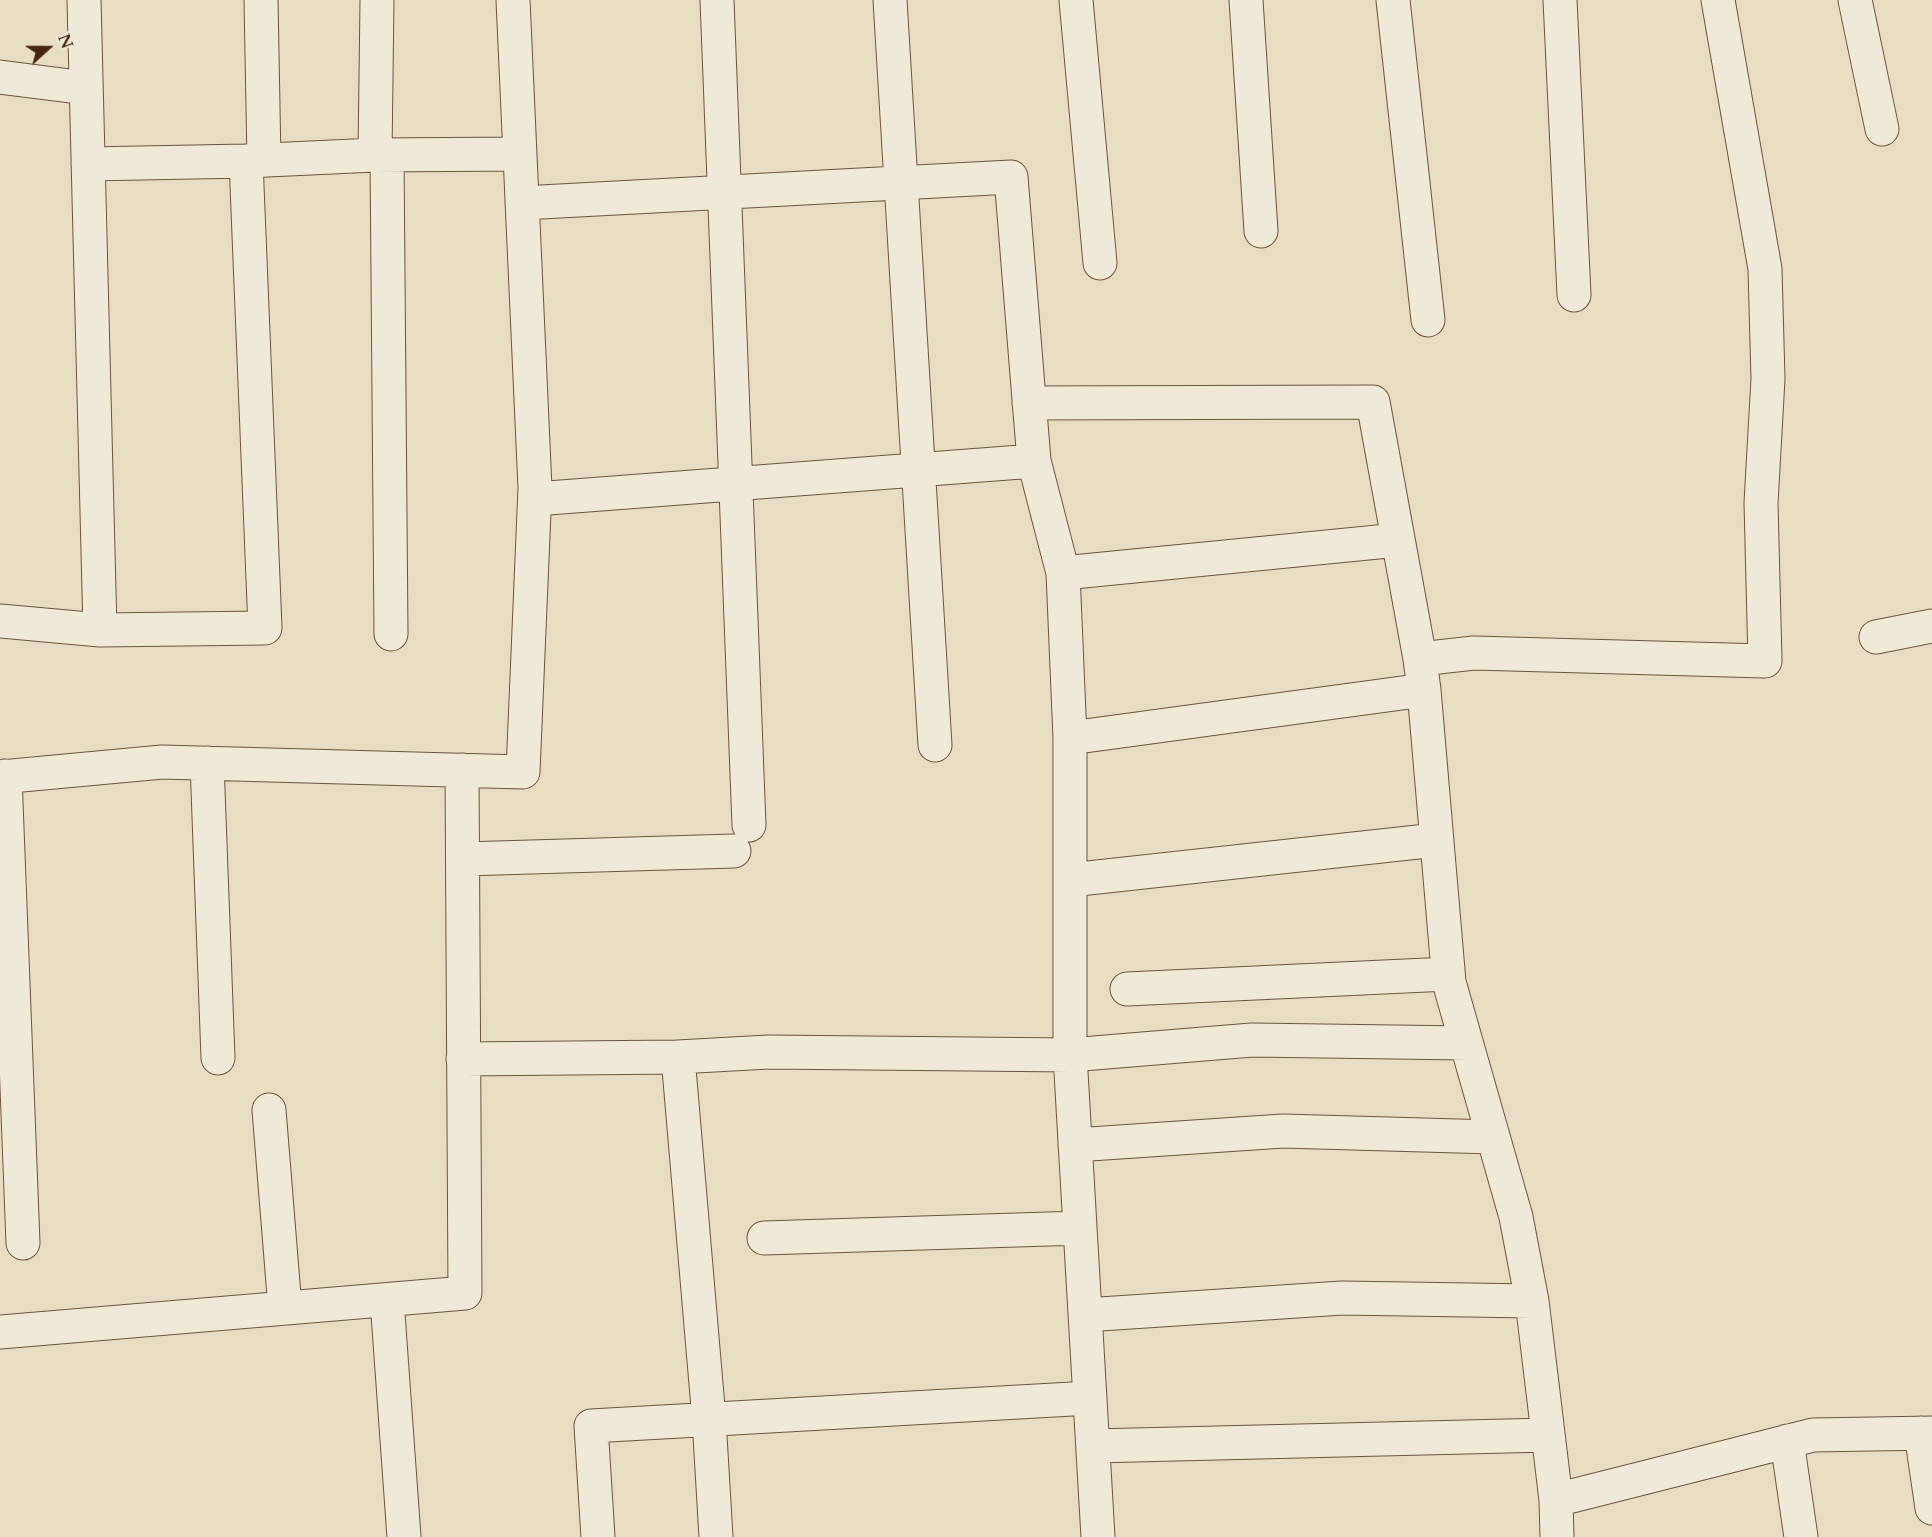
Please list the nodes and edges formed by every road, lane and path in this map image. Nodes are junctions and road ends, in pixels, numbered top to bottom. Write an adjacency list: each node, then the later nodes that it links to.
1 (84, 0): 14 (street)
2 (261, 0): 18 (street)
3 (377, 0): 17 (street)
4 (513, 0): 16 (street)
5 (717, 0): 21 (street)
6 (890, 0): 20 (street)
7 (1076, 0): 24 (street)
8 (1246, 0): 23 (street)
9 (1393, 0): 26 (street)
10 (1560, 0): 25 (street)
11 (1718, 0): 39 (street)
12 (1855, 0): 15 (street)
13 (0, 77): 14 (street)
14 (87, 88): 19 (street)
15 (1882, 129)
16 (520, 154): 17 (street); 22 (street)
17 (381, 155): 18 (street); 37 (street)
18 (255, 161): 19 (street); 36 (street)
19 (88, 164): 36 (street)
20 (901, 183): 21 (street); 27 (street); 29 (street)
21 (724, 193): 22 (street); 30 (street)
22 (522, 203): 31 (street)
23 (1261, 231)
24 (1100, 263)
25 (1574, 295)
26 (1428, 320)
27 (1029, 403): 28 (street); 32 (street)
28 (1034, 461): 29 (street); 33 (street)
29 (918, 470): 30 (street); 41 (street)
30 (736, 484): 31 (street); 46 (street)
31 (535, 499): 43 (street)
32 (1398, 540): 33 (street); 39 (street)
33 (1063, 573): 40 (street)
34 (0, 621): 36 (street)
35 (1932, 626): 38 (street)
36 (100, 630)
37 (391, 634)
38 (1876, 637)
39 (1422, 675): 40 (street); 45 (street)
40 (1070, 738): 47 (street)
41 (935, 745)
42 (207, 763): 43 (street); 44 (street); 53 (street)
43 (462, 770): 46 (street)
44 (3, 776): 60 (street)
45 (1436, 840): 47 (street); 48 (street)
46 (463, 859): 54 (street)
47 (1070, 880): 51 (street)
48 (1448, 974): 49 (street); 50 (street)
49 (1127, 989)
50 (1466, 1043): 51 (street); 56 (street)
51 (1070, 1055): 52 (street); 57 (street)
52 (678, 1057): 54 (street); 67 (street)
53 (218, 1058)
54 (464, 1059): 61 (street)
55 (269, 1110): 63 (street)
56 (1493, 1137): 57 (street); 62 (street)
57 (1075, 1145): 58 (street)
58 (1080, 1228): 59 (street); 64 (street)
59 (764, 1238)
60 (23, 1243)
61 (387, 1300): 63 (street); 74 (street)
62 (1532, 1301): 64 (street); 69 (street)
63 (285, 1308): 65 (street)
64 (1085, 1315): 66 (street)
65 (0, 1332)
66 (1090, 1398): 67 (street); 71 (street)
67 (709, 1419): 75 (street); 76 (street)
68 (1927, 1433): 70 (street); 73 (street)
69 (1548, 1435): 71 (street); 72 (street)
70 (1787, 1441): 72 (street); 79 (street)
71 (1093, 1446): 77 (street)
72 (1556, 1500): 78 (street)
73 (1932, 1508)
74 (404, 1537)
75 (598, 1537)
76 (716, 1537)
77 (1098, 1537)
78 (1557, 1537)
79 (1801, 1537)

